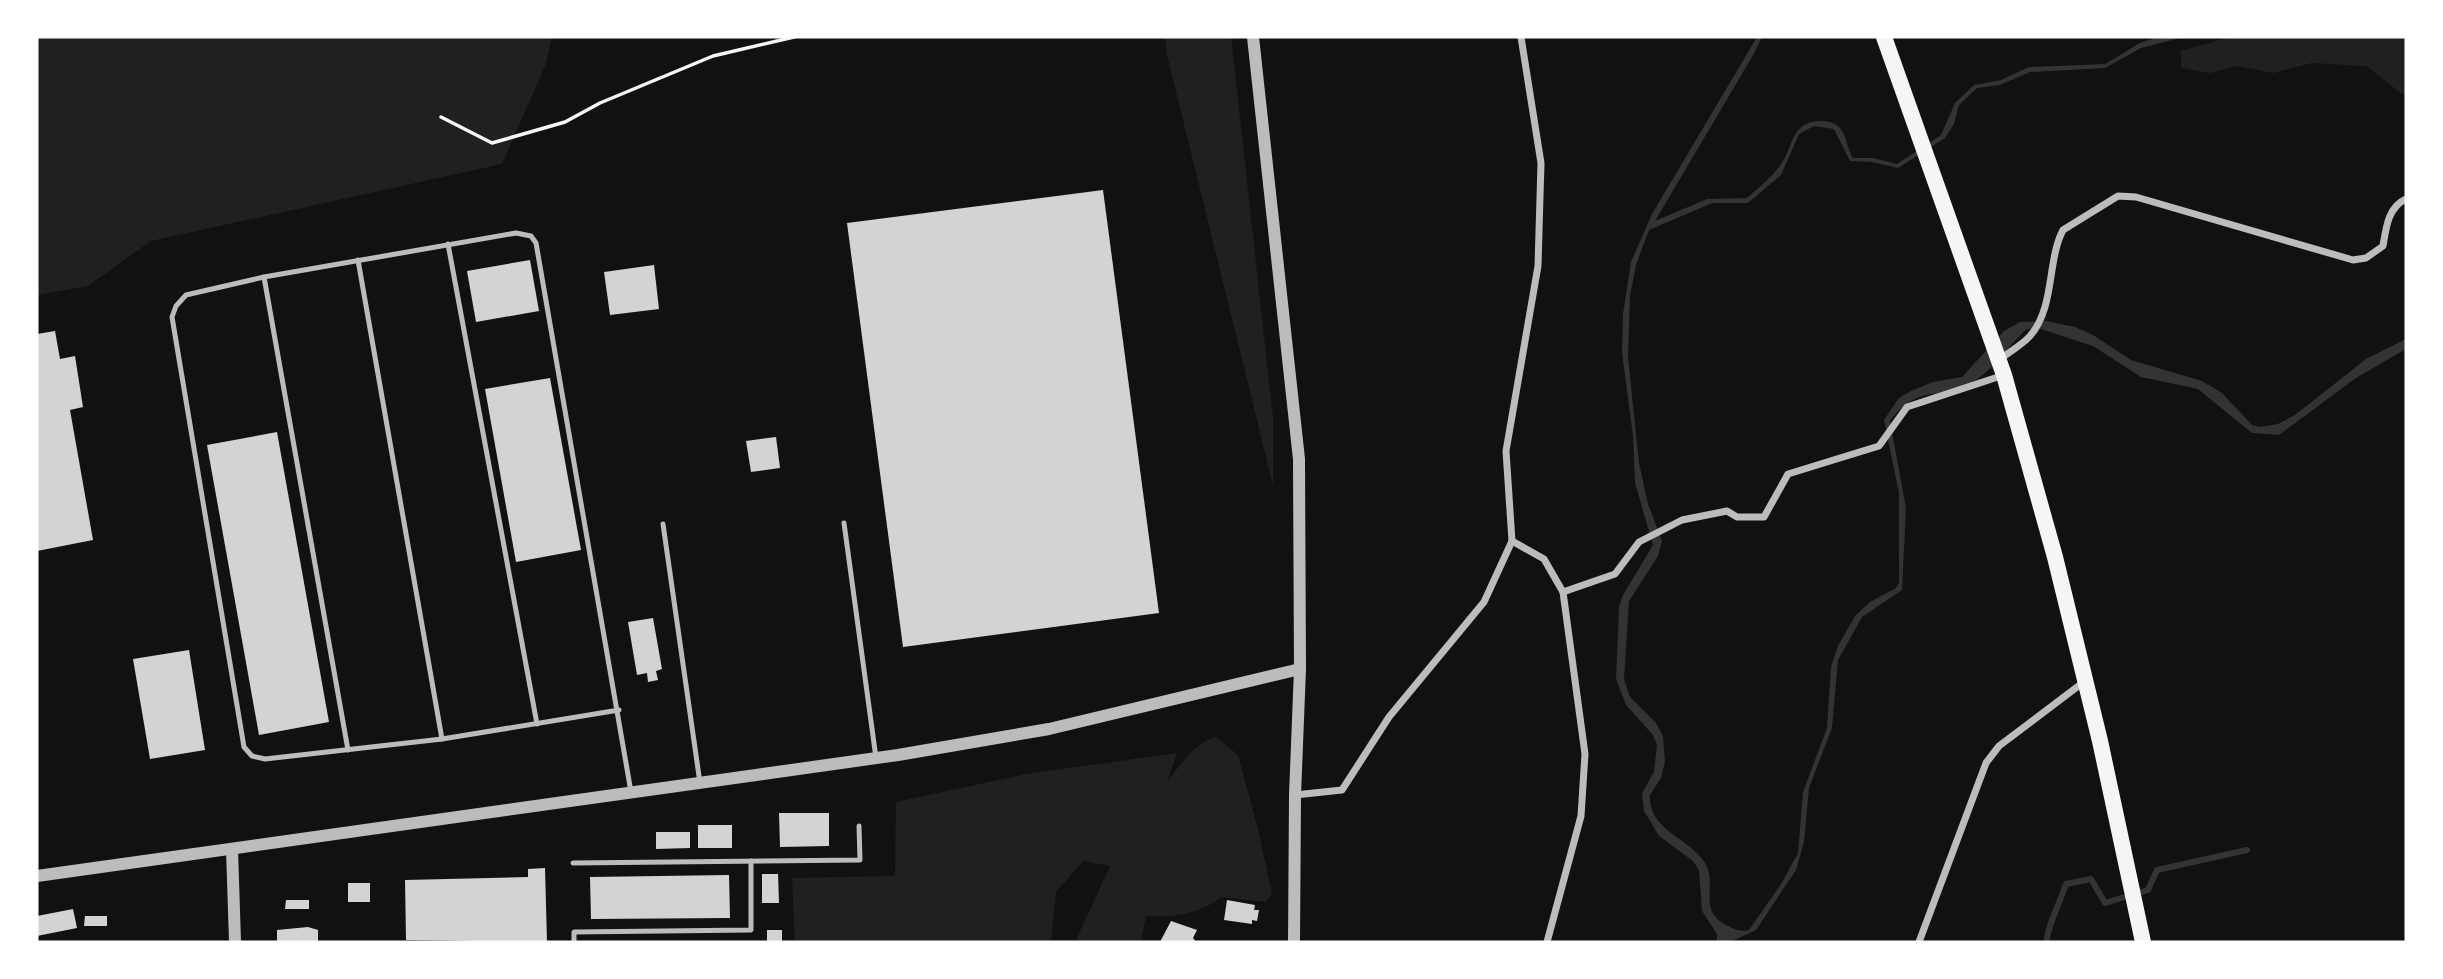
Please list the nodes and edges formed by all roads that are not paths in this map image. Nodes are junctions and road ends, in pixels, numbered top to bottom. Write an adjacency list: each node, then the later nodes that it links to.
1 (1253, 37): 13 (street)
2 (1521, 37): 11 (street)
3 (1884, 37): 8 (main road)
4 (2406, 199): 8 (street)
5 (448, 244): 6 (lane); 15 (lane); 16 (lane)
6 (358, 260): 7 (lane); 17 (lane)
7 (264, 277): 18 (lane); 18 (lane)
8 (2001, 368): 12 (street); 14 (main road)
9 (844, 523): 19 (lane)
10 (663, 524): 20 (lane)
11 (1512, 541): 12 (street); 22 (street)
12 (1563, 592): 31 (street)
13 (1300, 669): 19 (street); 22 (street)
14 (2085, 681): 32 (street); 33 (main road)
15 (619, 710): 16 (lane); 21 (lane)
16 (537, 724): 17 (lane)
17 (442, 739): 18 (lane)
18 (348, 750)
19 (876, 758): 20 (street)
20 (700, 783): 21 (street)
21 (631, 792): 24 (street)
22 (1295, 795): 30 (street)
23 (859, 827): 25 (lane)
24 (233, 849): 27 (street); 28 (street)
25 (751, 861): 26 (lane); 29 (lane)
26 (573, 863)
27 (37, 876)
28 (235, 942)
29 (574, 942)
30 (1294, 942)
31 (1547, 942)
32 (1919, 942)
33 (2143, 942)

